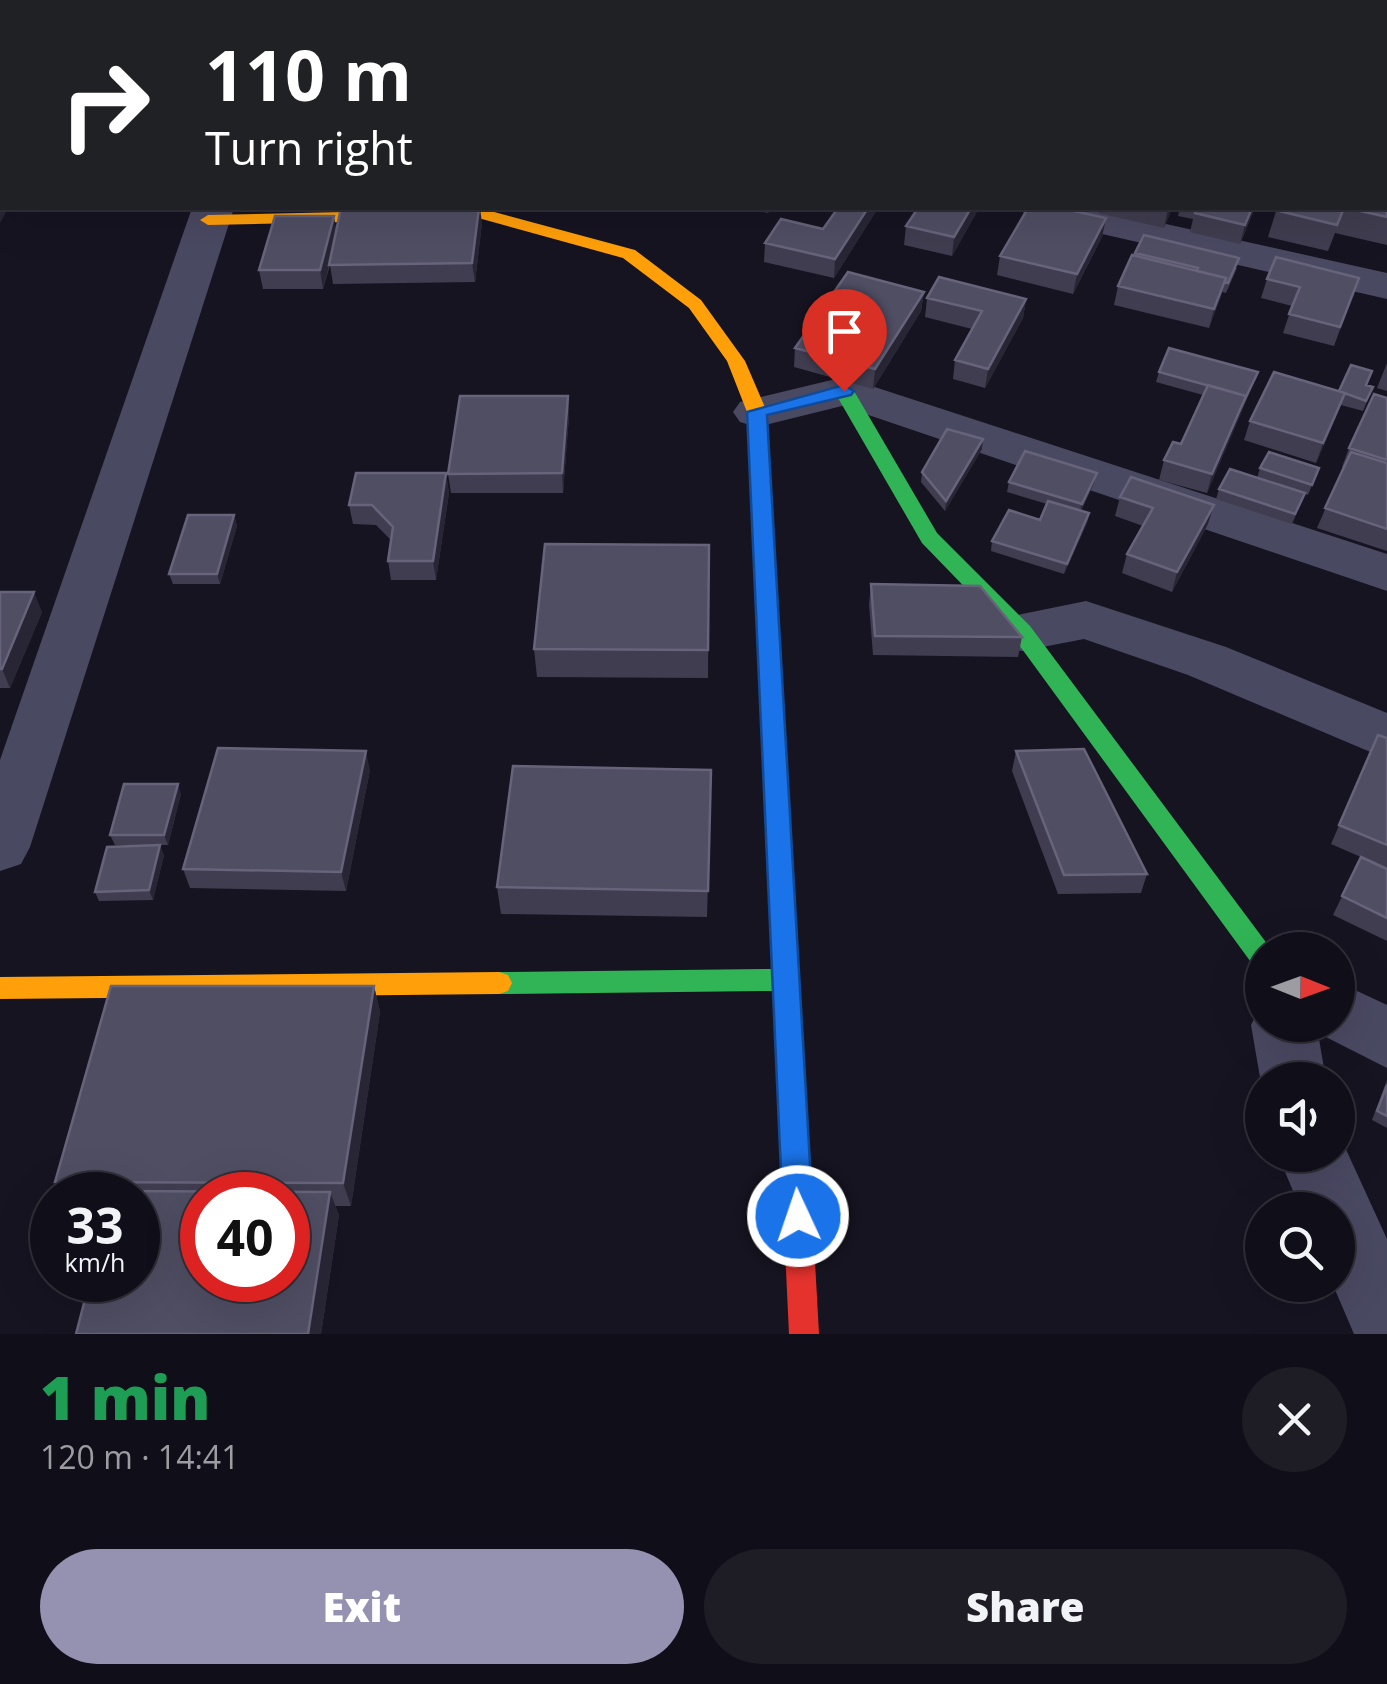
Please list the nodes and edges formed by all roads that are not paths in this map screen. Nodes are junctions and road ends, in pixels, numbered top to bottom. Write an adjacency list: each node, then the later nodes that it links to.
1 (1050, 210): 3 (street)
2 (211, 214): 5 (street); 9 (street)
3 (1387, 286)
4 (844, 391): 5 (street); 6 (street); 7 (street)
5 (757, 412): 11 (street)
6 (1387, 574)
7 (1022, 632): 8 (street); 10 (street)
8 (1387, 738)
9 (0, 846)
10 (1245, 934)
11 (785, 980): 12 (street); 17 (street)
12 (0, 988)
13 (1355, 1021): 14 (street)
14 (1387, 1039)
15 (1355, 1251): 16 (street)
16 (1387, 1324)
17 (804, 1334)

